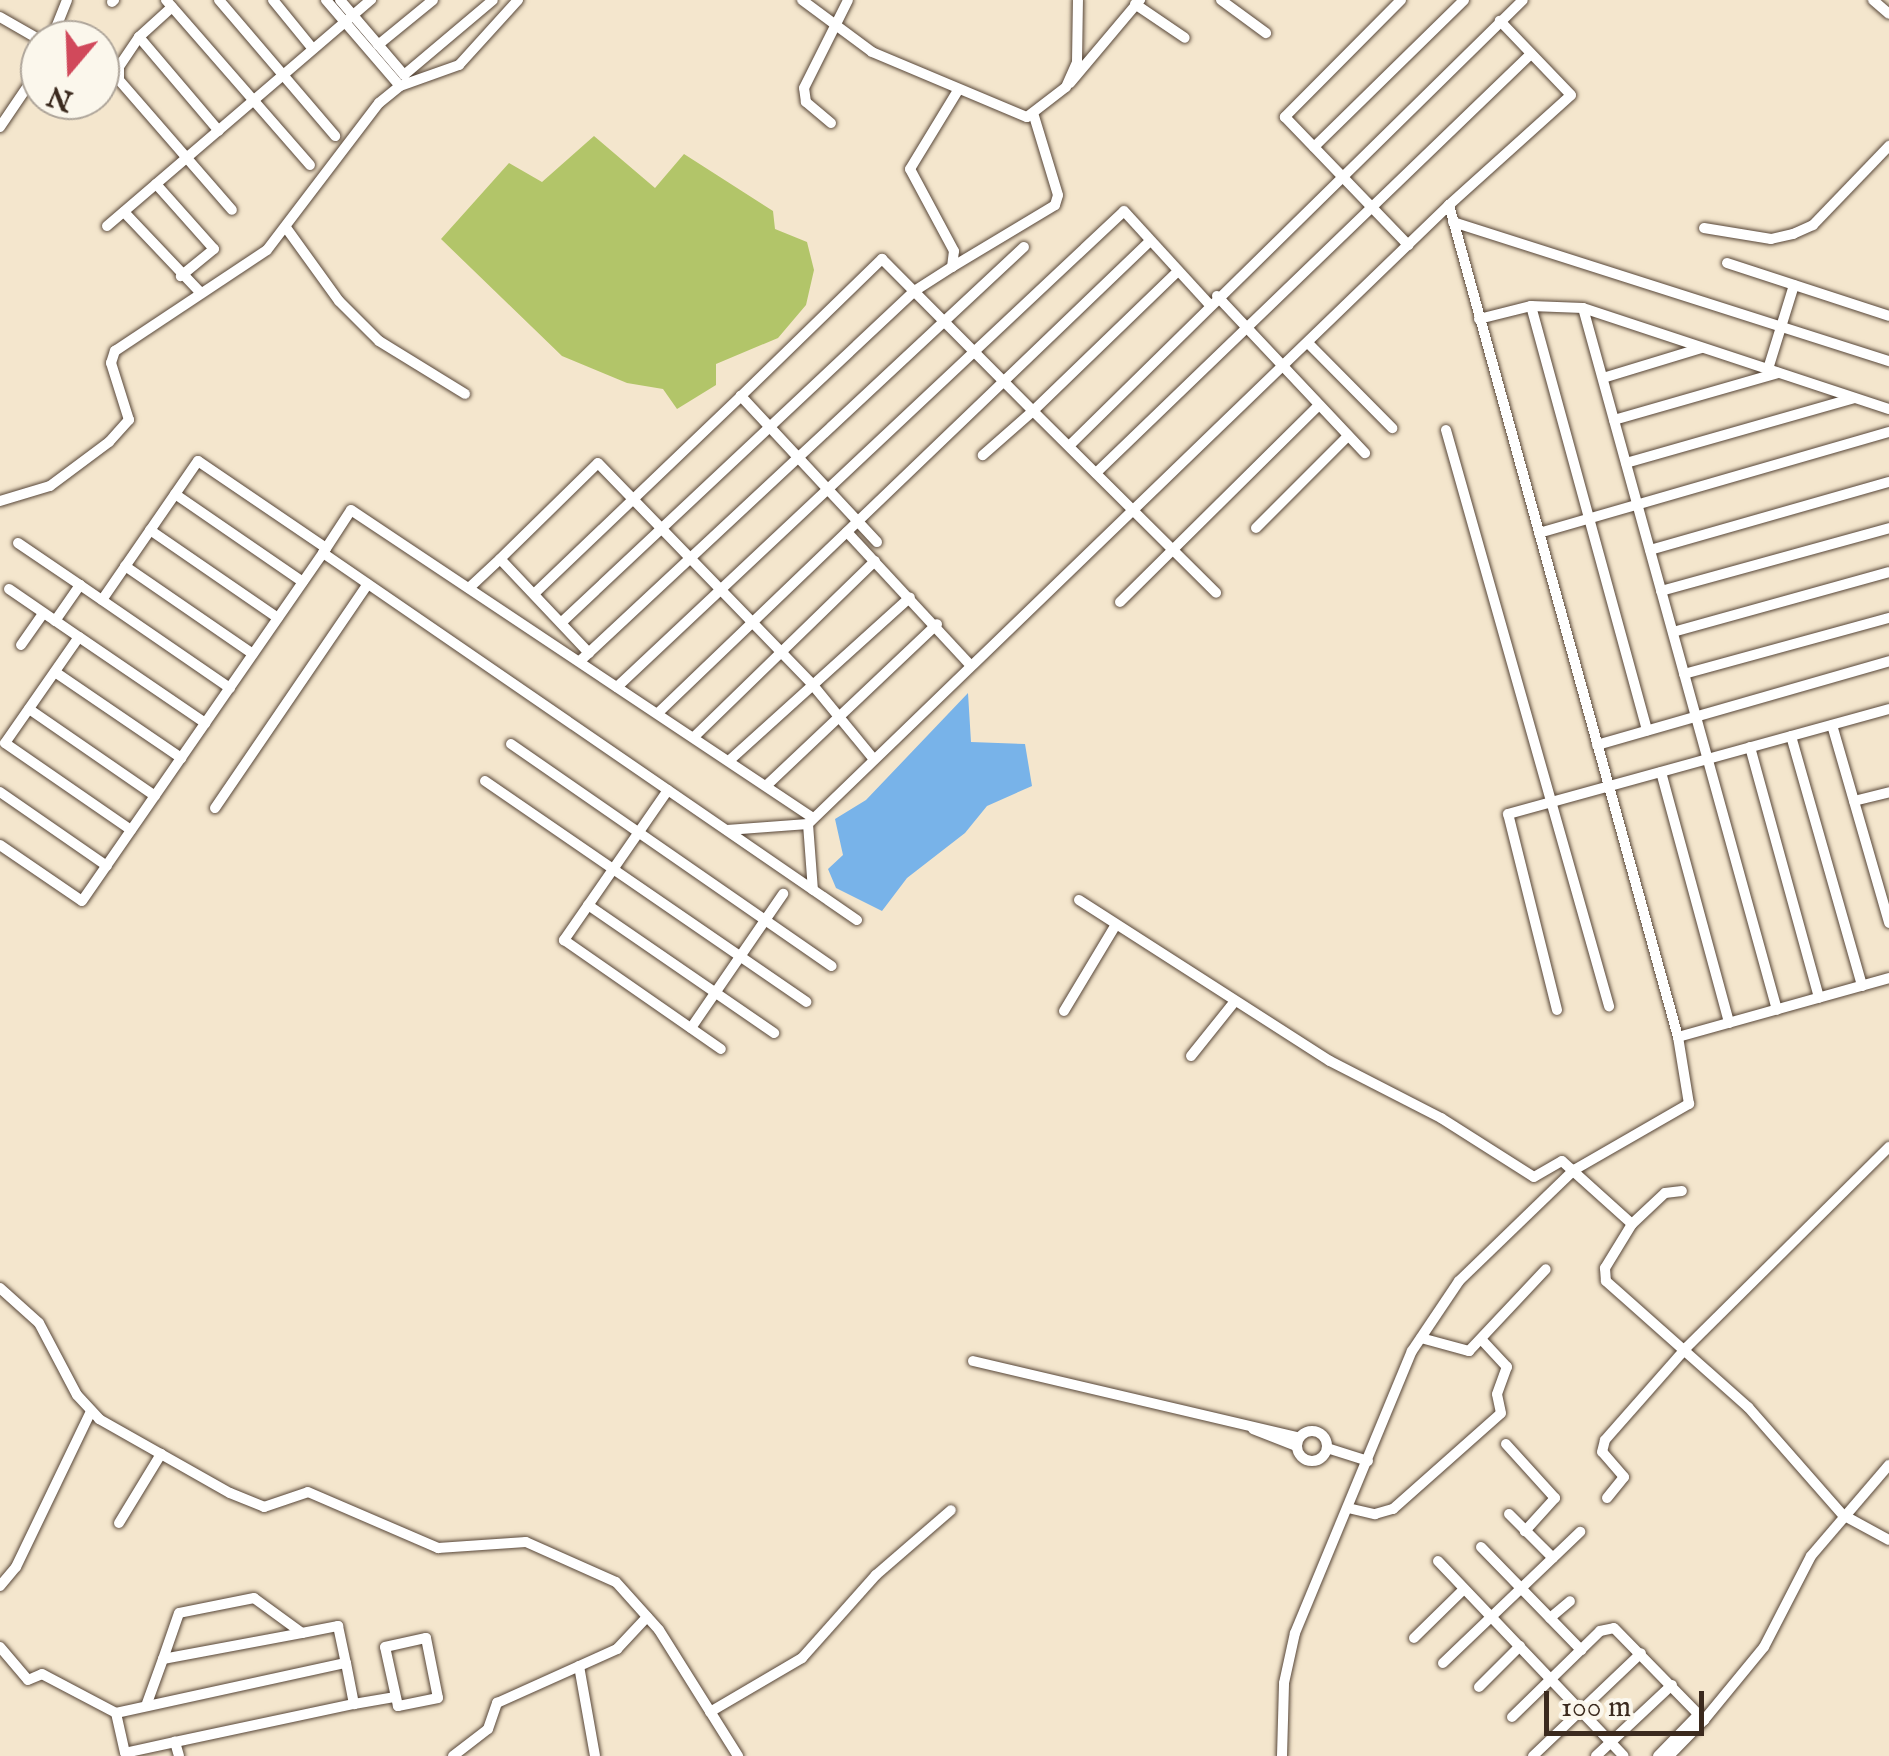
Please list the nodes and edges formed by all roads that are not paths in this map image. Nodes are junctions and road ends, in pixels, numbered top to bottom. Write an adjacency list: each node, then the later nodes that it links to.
1 (219, 0): 29 (street)
2 (273, 0): 27 (street)
3 (326, 0): 20 (street)
4 (340, 0): 20 (street)
5 (372, 0): 20 (street)
6 (433, 0): 26 (street)
7 (493, 0): 26 (street)
8 (518, 0): 30 (street)
9 (802, 0): 22 (street)
10 (848, 0): 22 (street)
11 (1078, 0): 31 (street)
12 (1222, 0): 23 (street)
13 (1402, 0): 40 (street)
14 (1464, 0): 40 (street)
15 (1523, 0): 21 (street)
16 (1873, 0): 19 (street)
17 (1138, 2): 25 (street); 31 (street)
18 (169, 3): 24 (street); 34 (street)
19 (1889, 14)
20 (349, 19): 26 (street); 27 (street); 30 (street)
21 (1500, 22): 28 (street); 44 (street)
22 (839, 26): 32 (street); 36 (street)
23 (1266, 33)
24 (139, 37): 38 (street); 42 (street)
25 (1185, 38)
26 (378, 46)
27 (314, 49): 29 (street)
28 (1530, 54): 46 (street); 47 (street)
29 (284, 76): 34 (street); 39 (street)
30 (400, 86): 53 (street)
31 (1066, 87): 35 (street)
32 (956, 92): 35 (street); 58 (street)
33 (20, 98): 37 (street)
34 (252, 102): 38 (street); 43 (street)
35 (1034, 116): 58 (street)
36 (830, 124)
37 (0, 127)
38 (219, 131): 42 (street)
39 (335, 136)
40 (1314, 146): 44 (street)
41 (1889, 146): 52 (street)
42 (186, 158): 45 (street); 48 (street)
43 (310, 165)
44 (1342, 175): 47 (street); 64 (street)
45 (156, 184): 49 (street); 60 (street)
46 (1449, 205): 50 (street); 55 (street)
47 (1373, 206): 55 (street); 71 (street)
48 (232, 210)
49 (124, 212): 51 (street); 60 (street)
50 (1453, 222): 69 (street); 70 (street)
51 (107, 226)
52 (1704, 228)
53 (286, 229): 63 (street); 80 (street)
54 (1150, 241): 59 (street); 74 (street); 79 (street)
55 (1408, 245): 72 (street)
56 (1024, 247): 68 (street)
57 (1727, 263): 61 (street)
58 (952, 267): 62 (street)
59 (1177, 272): 64 (street); 85 (street)
60 (181, 276): 63 (street)
61 (1794, 285): 67 (street); 70 (street)
62 (916, 290): 68 (street); 81 (street); 87 (street)
63 (202, 293): 102 (street)
64 (1213, 300): 71 (street); 92 (street)
65 (1531, 306): 66 (street); 69 (street); 105 (street)
66 (1583, 308): 73 (street); 78 (street)
67 (1889, 316)
68 (944, 319): 74 (street); 95 (street)
69 (1479, 320): 112 (street)
70 (1781, 327): 75 (street); 77 (street)
71 (1246, 328): 76 (street); 97 (street)
72 (1308, 342): 76 (street); 88 (street)
73 (1704, 348): 77 (street); 78 (street)
74 (974, 351): 79 (street); 99 (street)
75 (1889, 361)
76 (1283, 368): 83 (street); 104 (street)
77 (1773, 371): 82 (street); 86 (street)
78 (1602, 378): 86 (street)
79 (1002, 380): 85 (street); 106 (street)
80 (464, 394)
81 (741, 396): 87 (street); 101 (street)
82 (1854, 398): 84 (street); 96 (street)
83 (1319, 405): 91 (street); 117 (street)
84 (1889, 409)
85 (1033, 411): 92 (street); 94 (street)
86 (1614, 420): 96 (street)
87 (769, 428): 95 (street); 110 (street)
88 (1392, 428)
89 (1446, 430): 181 (street)
90 (1889, 432): 103 (street)
91 (1348, 436): 93 (street); 107 (street)
92 (1069, 446): 97 (street)
93 (1365, 453)
94 (983, 455)
95 (798, 459): 99 (street); 119 (street)
96 (1626, 463): 103 (street)
97 (1096, 473): 104 (street)
98 (1889, 482): 115 (street)
99 (828, 490): 106 (street); 128 (street)
100 (175, 494): 109 (street); 116 (street); 123 (street)
101 (632, 498): 110 (street); 118 (street); 130 (street)
102 (0, 501)
103 (1638, 505): 105 (street); 115 (street)
104 (1133, 510): 117 (street); 149 (street)
105 (1589, 519): 112 (street); 162 (street)
106 (859, 524): 111 (street); 113 (street)
107 (1256, 528)
108 (1889, 528): 129 (street)
109 (150, 530): 121 (street); 136 (street)
110 (662, 530): 119 (street); 140 (street)
111 (847, 532): 120 (street); 138 (street)
112 (1539, 533): 166 (street)
113 (877, 542)
114 (18, 544): 125 (street)
115 (1650, 550): 129 (street)
116 (324, 551): 123 (street); 124 (street); 126 (street)
117 (1174, 551): 131 (street); 134 (street)
118 (500, 559): 126 (street); 130 (street)
119 (690, 559): 128 (street); 147 (street)
120 (875, 561): 132 (street); 146 (street)
121 (125, 566): 133 (street); 145 (street)
122 (1889, 572): 142 (street)
123 (303, 582): 136 (street)
124 (368, 584): 176 (street); 182 (street)
125 (80, 585): 133 (street); 139 (street)
126 (469, 588): 147 (street)
127 (9, 589): 135 (street)
128 (719, 589): 138 (street); 153 (street)
129 (1662, 591): 142 (street)
130 (535, 592): 140 (street)
131 (1216, 593)
132 (910, 598): 141 (street); 152 (street)
133 (102, 600): 154 (street)
134 (1120, 602)
135 (44, 612): 139 (street); 144 (street)
136 (278, 618): 145 (street)
137 (1889, 618): 151 (street)
138 (749, 620): 146 (street); 157 (street)
139 (55, 621): 143 (street)
140 (562, 622): 147 (street)
141 (937, 624): 149 (street); 158 (street)
142 (1672, 632): 151 (street)
143 (79, 637): 150 (street); 160 (street)
144 (21, 645)
145 (253, 654): 154 (street)
146 (781, 654): 152 (street); 163 (street)
147 (584, 657): 153 (street)
148 (1889, 662): 159 (street)
149 (970, 664): 168 (street)
150 (55, 672): 155 (street); 169 (street)
151 (1684, 674): 159 (street)
152 (812, 684): 158 (street); 170 (street)
153 (618, 686): 157 (street)
154 (230, 688): 160 (street)
155 (29, 709): 179 (street); 184 (street)
156 (1889, 709): 161 (street)
157 (658, 712): 163 (street)
158 (840, 716): 168 (street); 174 (street)
159 (1696, 716): 162 (street); 171 (street)
160 (205, 724): 169 (street)
161 (1832, 725): 164 (street); 180 (street)
162 (1647, 730): 166 (street)
163 (694, 736): 170 (street)
164 (1791, 736): 167 (street); 201 (street)
165 (510, 744): 186 (street)
166 (1598, 744): 175 (street)
167 (1750, 748): 171 (street); 203 (street)
168 (872, 757): 183 (street)
169 (181, 758): 179 (street)
170 (730, 759): 174 (street)
171 (1708, 759): 172 (street); 208 (street)
172 (1661, 772): 175 (street); 210 (street)
173 (485, 781): 189 (street)
174 (767, 785): 183 (street)
175 (1609, 786): 181 (street); 213 (street)
176 (668, 790): 185 (street); 186 (street)
177 (0, 792): 188 (street)
178 (1889, 792): 180 (street)
179 (155, 796): 184 (street)
180 (1854, 801): 196 (street)
181 (1552, 802): 206 (street); 207 (street)
182 (215, 808)
183 (811, 821): 185 (street); 190 (street)
184 (132, 830): 188 (street)
185 (726, 830): 190 (street)
186 (638, 833): 189 (street); 194 (street)
187 (0, 845): 188 (street)
188 (107, 866)
189 (613, 869): 193 (street); 198 (street)
190 (814, 890): 195 (street)
191 (784, 894): 194 (street)
192 (1079, 900): 197 (street)
193 (588, 905): 202 (street); 211 (street)
194 (765, 920): 198 (street); 199 (street)
195 (857, 920)
196 (1889, 923)
197 (1116, 926): 204 (street); 209 (street)
198 (740, 957): 202 (street); 205 (street)
199 (832, 966)
200 (1889, 978): 201 (street)
201 (1862, 986): 203 (street)
202 (715, 992): 211 (street); 212 (street)
203 (1819, 998): 208 (street)
204 (1235, 1001): 215 (street); 217 (street)
205 (806, 1002)
206 (1609, 1006)
207 (1557, 1010)
208 (1777, 1010): 210 (street)
209 (1064, 1011)
210 (1730, 1023): 213 (street)
211 (691, 1028): 214 (street)
212 (774, 1033)
213 (1678, 1038): 217 (street)
214 (722, 1049)
215 (1191, 1056)
216 (1889, 1147): 224 (street)
217 (1574, 1170): 219 (street); 222 (street)
218 (1682, 1191): 219 (street)
219 (1632, 1224): 224 (street)
220 (1546, 1269): 223 (street)
221 (0, 1288): 226 (street)
222 (1421, 1338): 223 (street); 231 (street)
223 (1481, 1338): 234 (street)
224 (1686, 1348): 233 (street); 237 (street)
225 (973, 1360): 227 (street)
226 (92, 1412): 230 (street); 245 (street)
227 (1297, 1441): 229 (street); 229 (street)
228 (1506, 1444): 239 (street)
229 (1328, 1448): 231 (street)
230 (161, 1454): 238 (street); 249 (street)
231 (1368, 1461): 234 (street)
232 (1889, 1465): 237 (street)
233 (1607, 1498)
234 (1348, 1508): 279 (street)
235 (951, 1510): 269 (street)
236 (1508, 1514): 239 (street)
237 (1843, 1516): 241 (street); 272 (street)
238 (119, 1523)
239 (1525, 1531): 243 (street)
240 (1580, 1532): 243 (street)
241 (1889, 1540)
242 (1481, 1547): 246 (street)
243 (1553, 1558): 246 (street)
244 (1438, 1562): 247 (street)
245 (0, 1585)
246 (1521, 1588): 250 (street); 251 (street)
247 (1464, 1589): 250 (street); 253 (street)
248 (1570, 1600): 251 (street)
249 (648, 1616): 261 (street); 269 (street)
250 (1492, 1617): 254 (street); 260 (street)
251 (1550, 1618): 256 (street)
252 (302, 1633): 258 (street); 258 (street); 259 (street)
253 (1414, 1638)
254 (1520, 1646): 262 (street); 264 (street)
255 (0, 1647): 270 (street)
256 (1580, 1650): 257 (street); 262 (street)
257 (1641, 1653): 263 (street); 268 (street)
258 (163, 1658): 267 (street)
259 (346, 1663): 266 (street); 267 (street)
260 (1443, 1663)
261 (578, 1666): 276 (street); 277 (street)
262 (1551, 1679): 268 (street); 271 (street)
263 (1672, 1685): 272 (street); 274 (street)
264 (1478, 1687)
265 (396, 1696): 265 (street); 266 (street)
266 (354, 1704): 273 (street)
267 (146, 1706): 270 (street)
268 (1581, 1710): 274 (street); 280 (street)
269 (710, 1712): 278 (street)
270 (116, 1713): 273 (street)
271 (1512, 1717)
272 (1702, 1717): 283 (street); 284 (street)
273 (176, 1742): 275 (street)
274 (1611, 1742): 281 (street); 282 (street)
275 (179, 1756)
276 (453, 1756)
277 (594, 1756)
278 (738, 1756)
279 (1282, 1756)
280 (1532, 1756)
281 (1596, 1756)
282 (1624, 1756)
283 (1658, 1756)
284 (1669, 1756)

